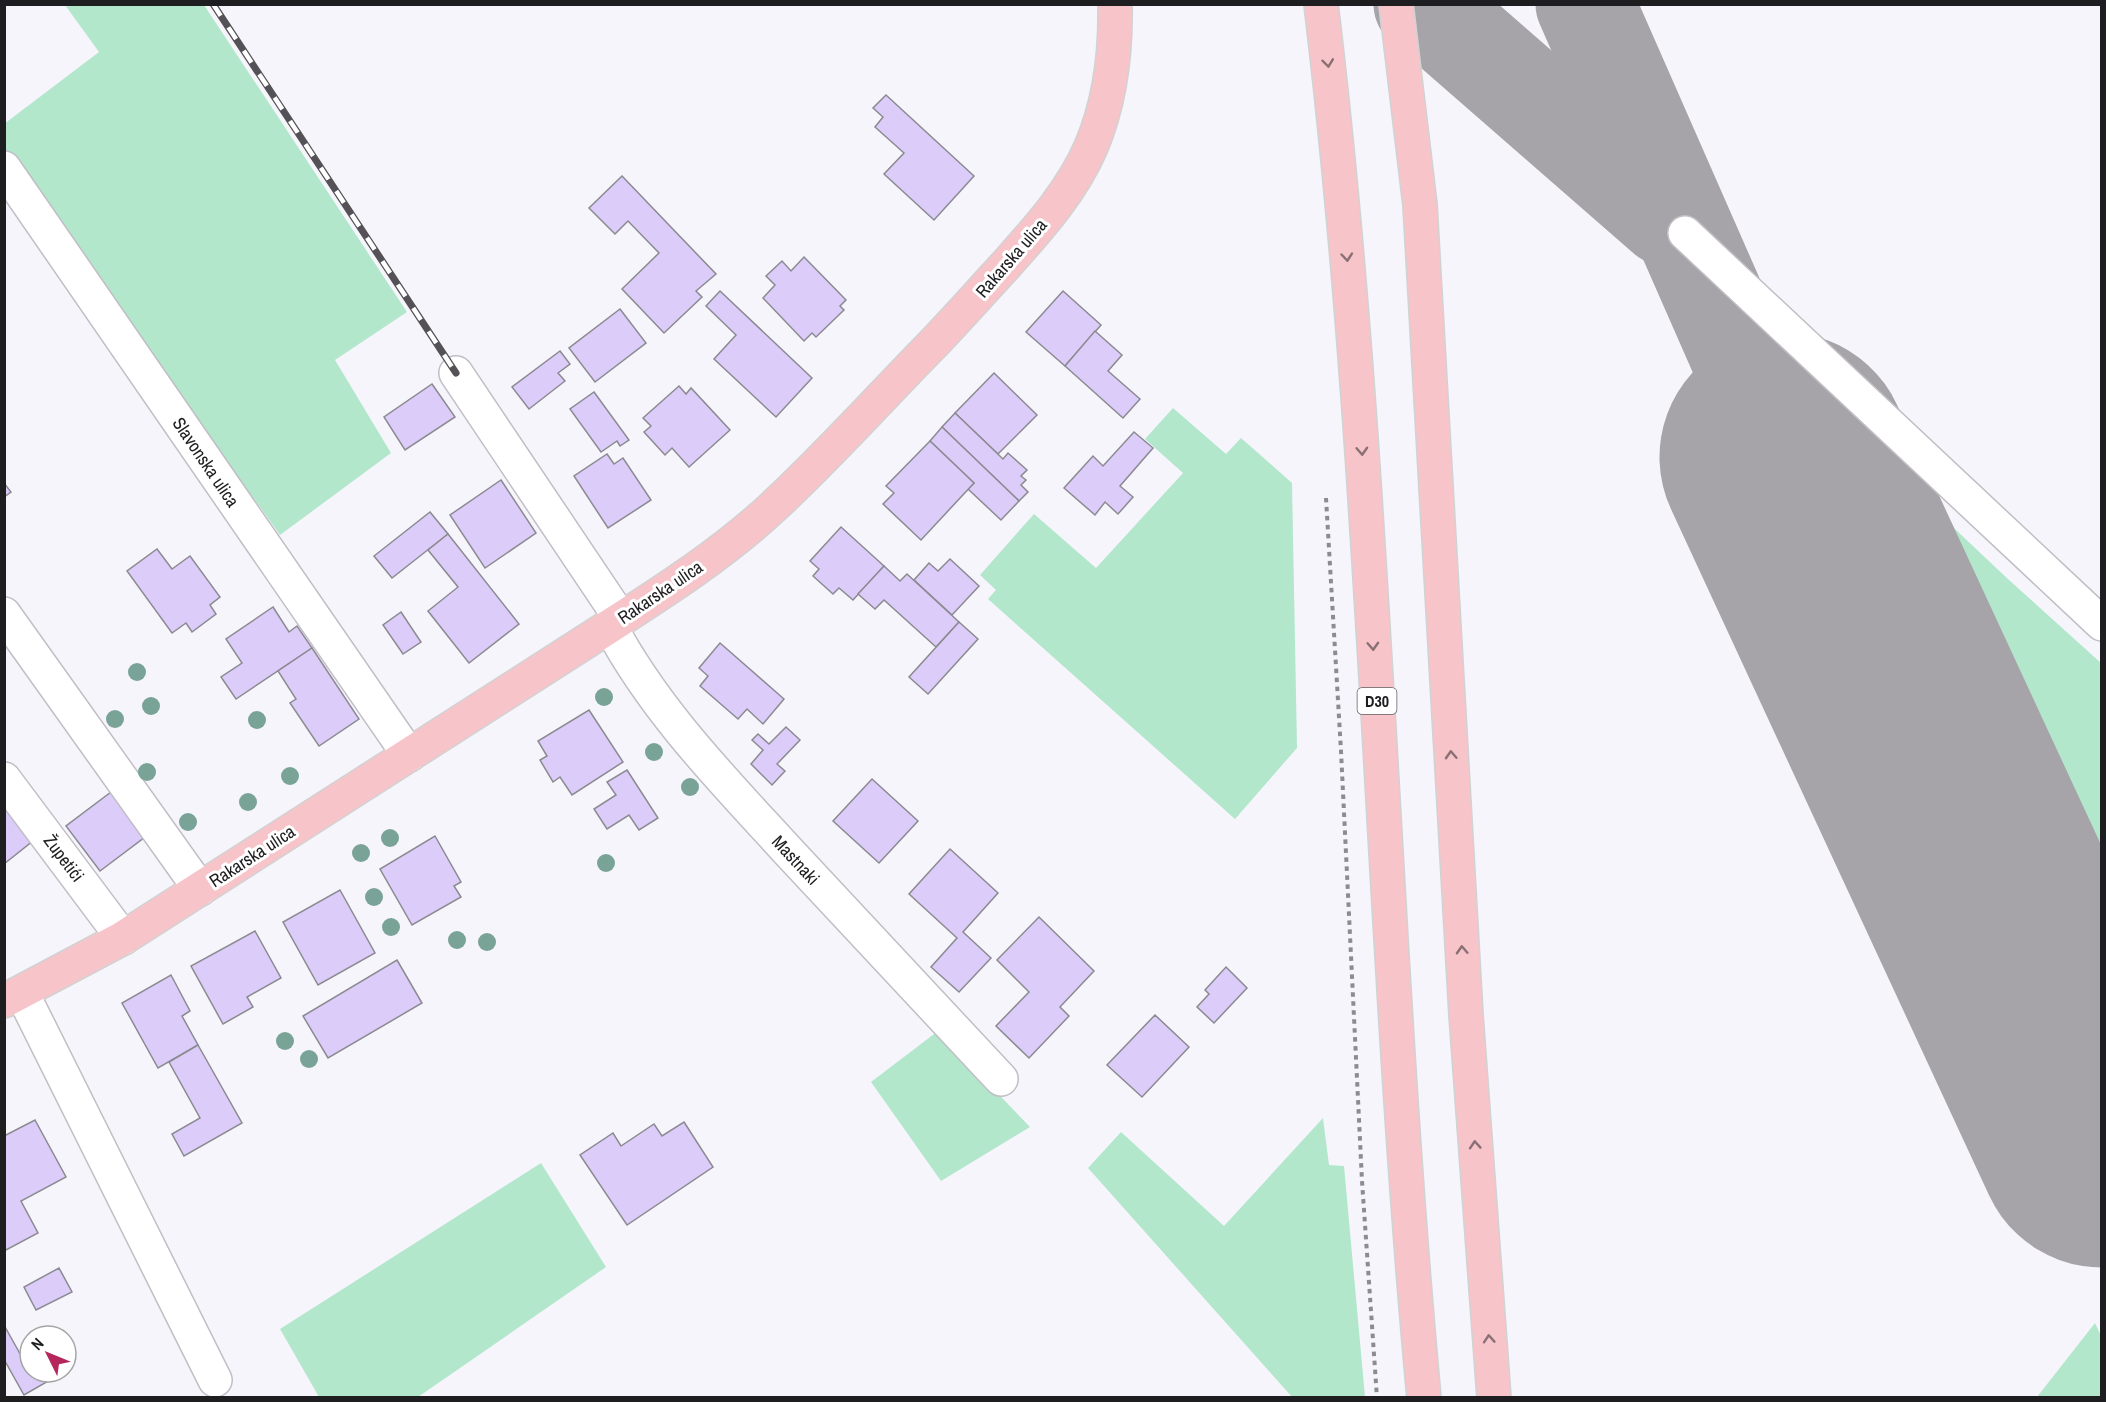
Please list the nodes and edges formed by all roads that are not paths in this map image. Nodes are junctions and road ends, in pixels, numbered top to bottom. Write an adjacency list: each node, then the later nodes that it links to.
1 (1115, 4): 8 (main road, Rakarska ulica)
2 (1321, 4): 17 (main road, D30, one-way to 17)
3 (1396, 4): 18 (main road, one-way to 3)
4 (4, 168): 10 (street, Slavonska ulica)
5 (1685, 233): 9 (street)
6 (456, 373): 8 (street, Mastnaki)
7 (4, 614): 12 (street)
8 (615, 623): 10 (main road, Rakarska ulica); 15 (street, Mastnaki)
9 (2102, 624)
10 (409, 755): 12 (main road, Rakarska ulica)
11 (4, 779): 13 (street, Župetići)
12 (200, 889): 13 (main road, Rakarska ulica)
13 (123, 938): 14 (main road, Rakarska ulica)
14 (10, 998): 16 (street)
15 (1001, 1079)
16 (215, 1380)
17 (1424, 1398)
18 (1494, 1398)

